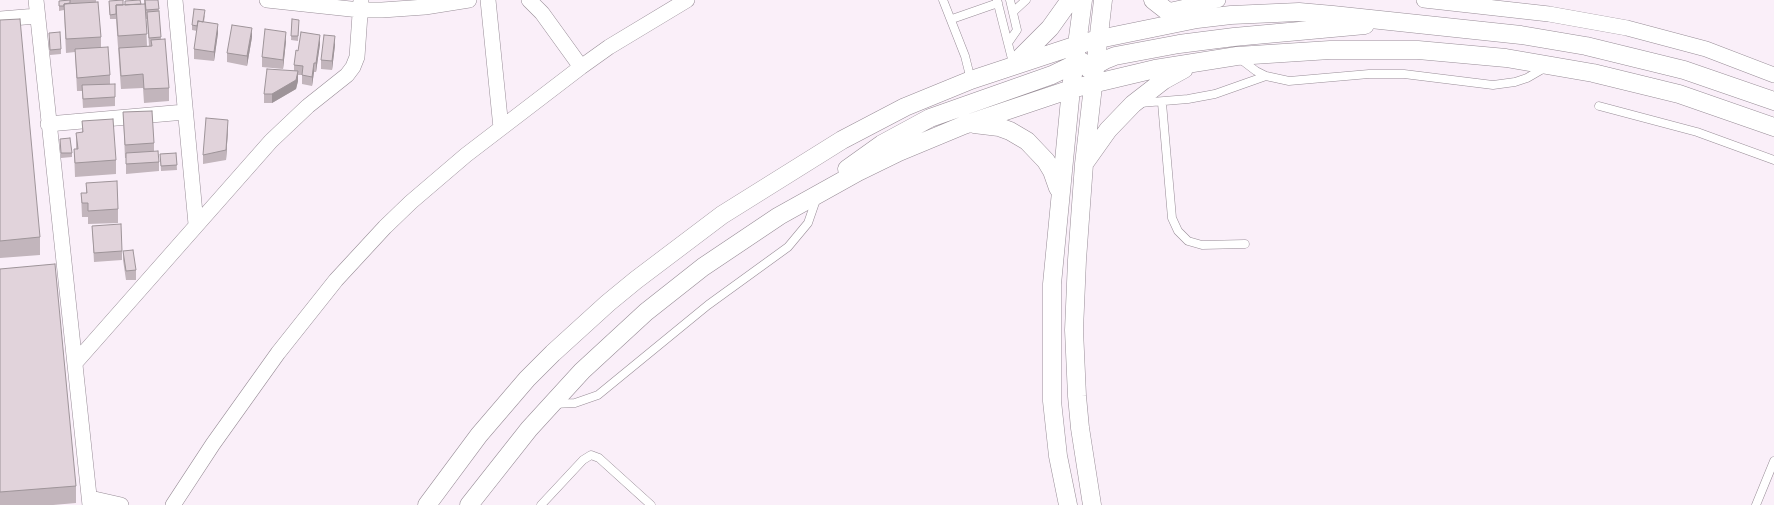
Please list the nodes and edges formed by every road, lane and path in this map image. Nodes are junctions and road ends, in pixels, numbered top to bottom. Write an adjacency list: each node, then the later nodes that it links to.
1 (36, 0): 21 (street)
2 (175, 0): 45 (street)
3 (267, 0): 18 (street)
4 (469, 0): 18 (street)
5 (488, 0): 48 (street)
6 (529, 0): 35 (street)
7 (687, 0): 35 (street)
8 (943, 0): 23 (lane)
9 (1010, 0): 19 (lane)
10 (1070, 0): 33 (street)
11 (1083, 0): 28 (street)
12 (1103, 0): 26 (street)
13 (1153, 0): 20 (street)
14 (1218, 0): 20 (street)
15 (1424, 0): 36 (street)
16 (998, 1): 23 (lane); 27 (lane)
17 (1023, 1): 19 (lane)
18 (361, 5): 54 (street)
19 (1014, 11): 27 (lane)
20 (1168, 12): 24 (street)
21 (37, 16): 22 (street); 46 (street)
22 (0, 19)
23 (952, 19): 38 (lane)
24 (1197, 20): 25 (street); 26 (street)
25 (1396, 21): 31 (street); 41 (street)
26 (1099, 39): 28 (street); 31 (street); 34 (street)
27 (1008, 43): 33 (lane)
28 (1076, 45): 33 (street); 34 (street)
29 (1237, 56): 30 (street); 32 (street); 37 (lane)
30 (1198, 62): 39 (street); 43 (street)
31 (1095, 64): 39 (street); 40 (street)
32 (1550, 64): 37 (lane); 49 (street)
33 (1013, 65): 38 (street)
34 (1074, 65): 40 (street); 52 (street)
35 (581, 67): 48 (street)
36 (1774, 75)
37 (1266, 76): 42 (lane)
38 (971, 80): 64 (street)
39 (1093, 83): 40 (street); 51 (street)
40 (1070, 89): 47 (street); 53 (street)
41 (1772, 96)
42 (1162, 103): 43 (lane); 55 (lane)
43 (1133, 104): 51 (street)
44 (1599, 106): 50 (lane)
45 (185, 112): 46 (street); 54 (street)
46 (48, 124): 56 (street)
47 (964, 125): 52 (street); 53 (street)
48 (501, 128): 63 (street)
49 (1772, 128)
50 (1774, 160)
51 (1084, 164): 69 (street)
52 (818, 193): 59 (street); 59 (lane)
53 (1060, 193): 68 (street)
54 (196, 224): 58 (street)
55 (1245, 244)
56 (64, 265): 57 (street); 58 (street)
57 (46, 267)
58 (75, 363): 61 (street)
59 (552, 404): 65 (street)
60 (1774, 461): 70 (lane)
61 (90, 502): 62 (street)
62 (121, 505)
63 (173, 505)
64 (427, 505)
65 (469, 505)
66 (540, 505): 67 (lane)
67 (651, 505)
68 (1068, 505)
69 (1092, 505)
70 (1756, 505)

